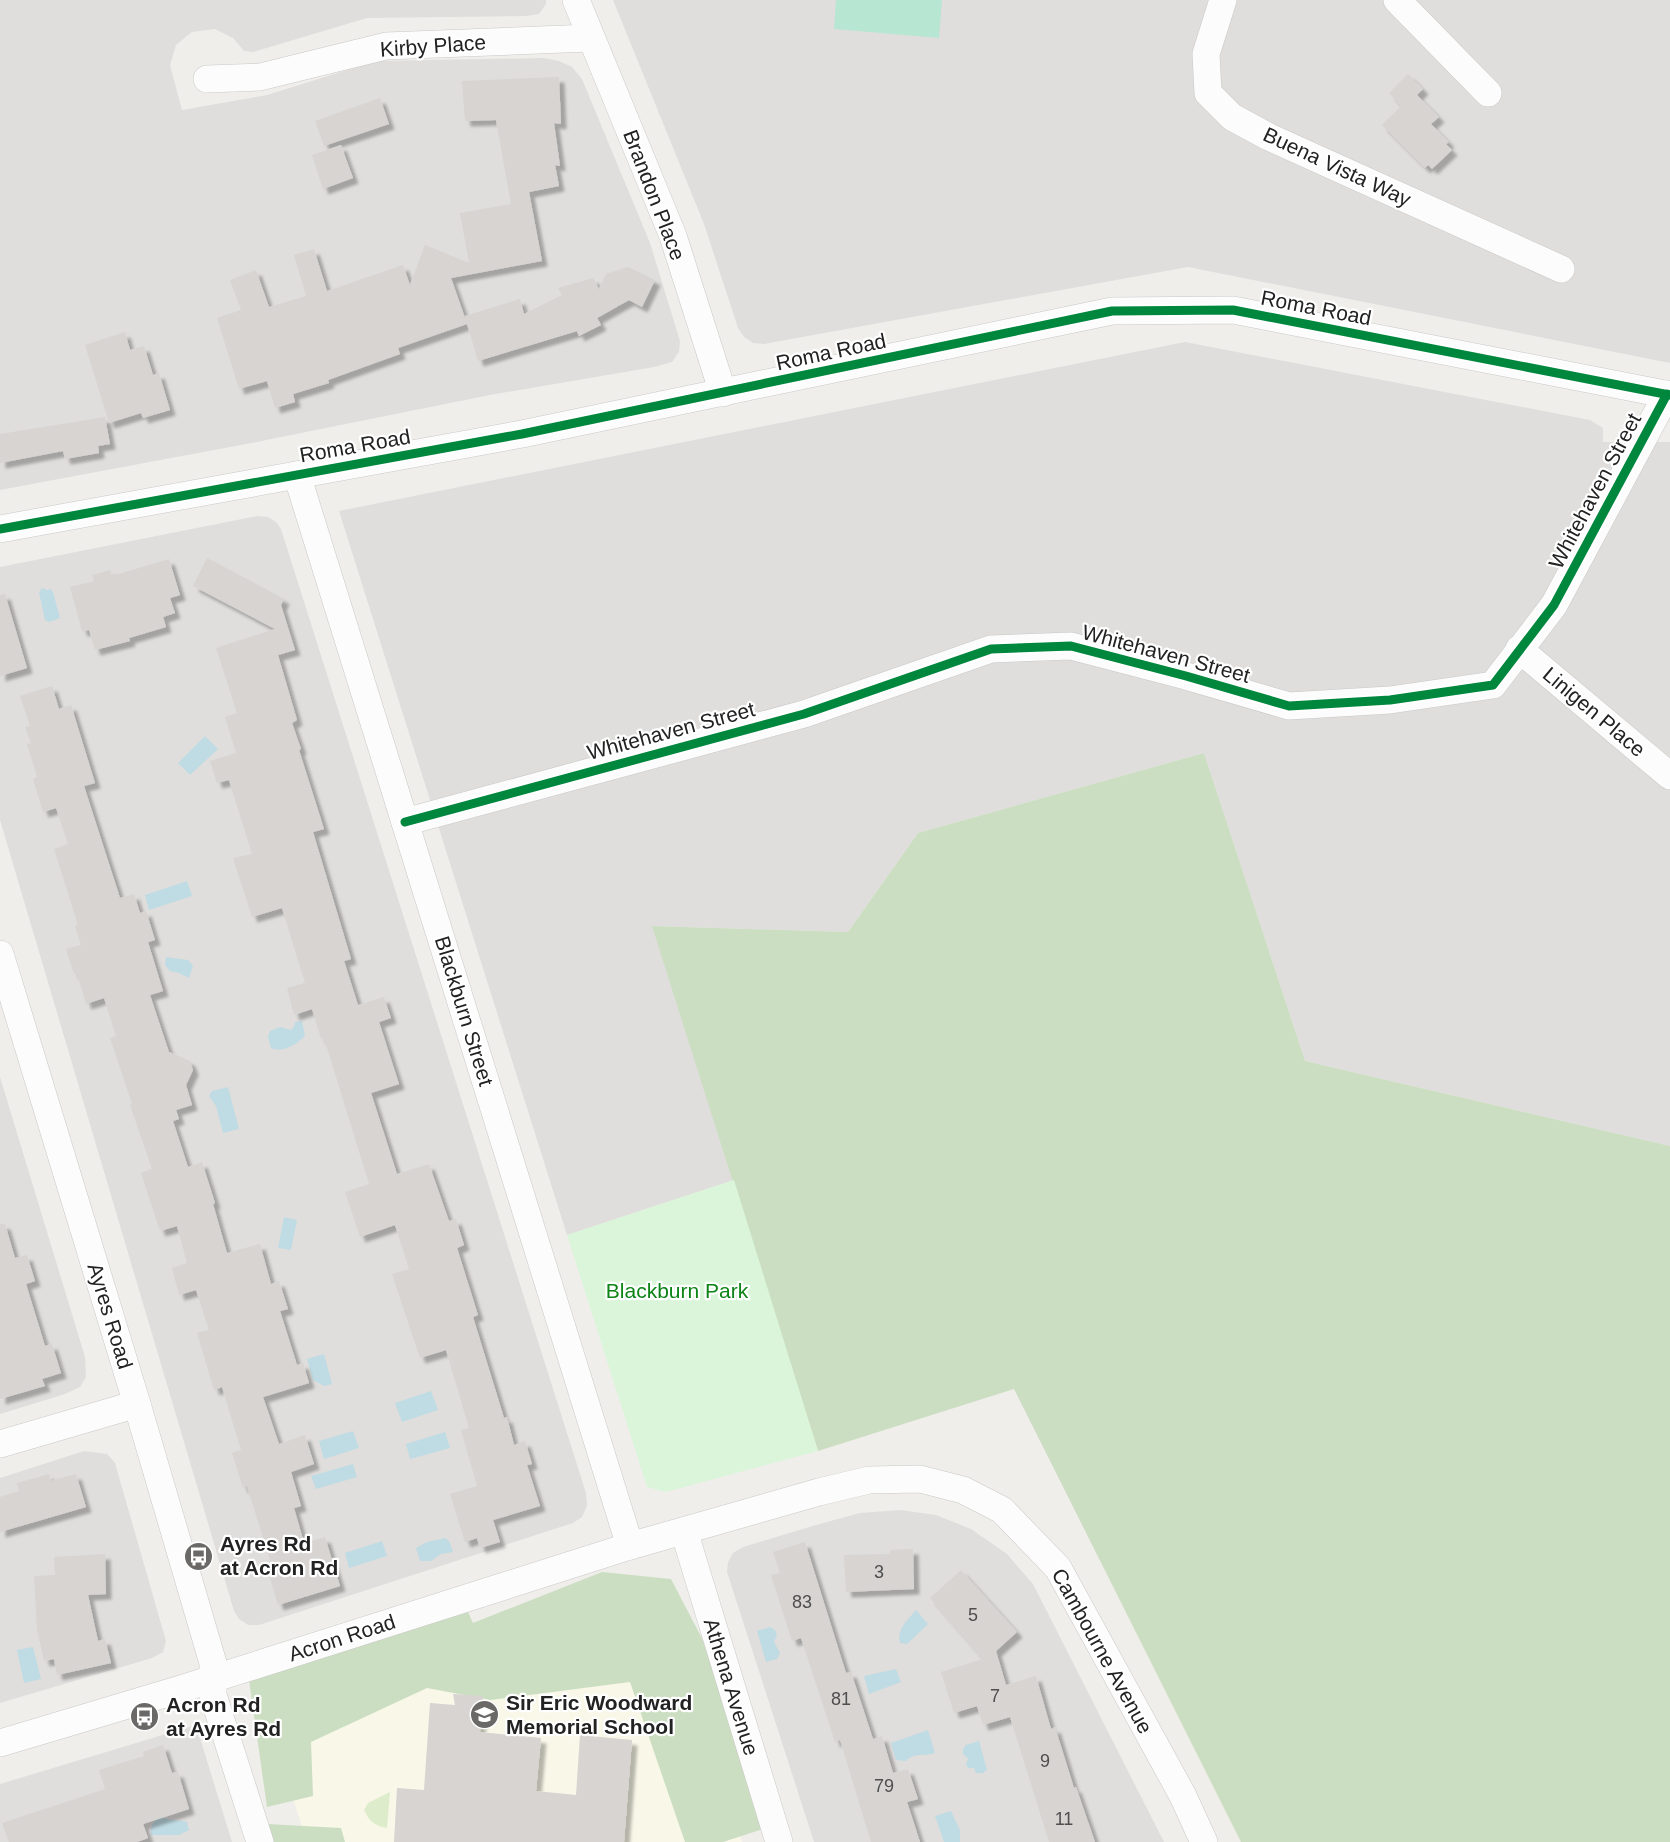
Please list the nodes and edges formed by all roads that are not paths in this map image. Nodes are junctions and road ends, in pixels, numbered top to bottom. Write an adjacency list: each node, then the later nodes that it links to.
1 (576, 0): 4 (street, Brandon Place)
2 (1223, 0): 7 (street, Buena Vista Way)
3 (1397, 0): 6 (street)
4 (590, 38): 5 (street, Kirby Place); 8 (street, Brandon Place)
5 (207, 79)
6 (1488, 93)
7 (1561, 269)
8 (723, 393): 9 (street, Roma Road); 10 (street, Roma Road)
9 (1669, 394): 12 (street, Whitehaven Street)
10 (297, 475): 11 (street, Roma Road); 14 (street, Blackburn Street)
11 (0, 529)
12 (1519, 649): 13 (street, Linigen Place); 14 (street, Whitehaven Street)
13 (1670, 776)
14 (405, 822): 19 (street, Blackburn Street)
15 (0, 954): 16 (street, Ayres Road)
16 (137, 1404): 17 (street); 20 (street, Ayres Road)
17 (0, 1444)
18 (684, 1531): 19 (street, Acron Road); 23 (street, Athena Avenue); 24 (street, Cambourne Avenue)
19 (630, 1546): 20 (street, Acron Road)
20 (213, 1679): 21 (street, Acron Road); 22 (street, Ayres Road)
21 (0, 1743)
22 (260, 1842)
23 (779, 1842)
24 (1204, 1842)

